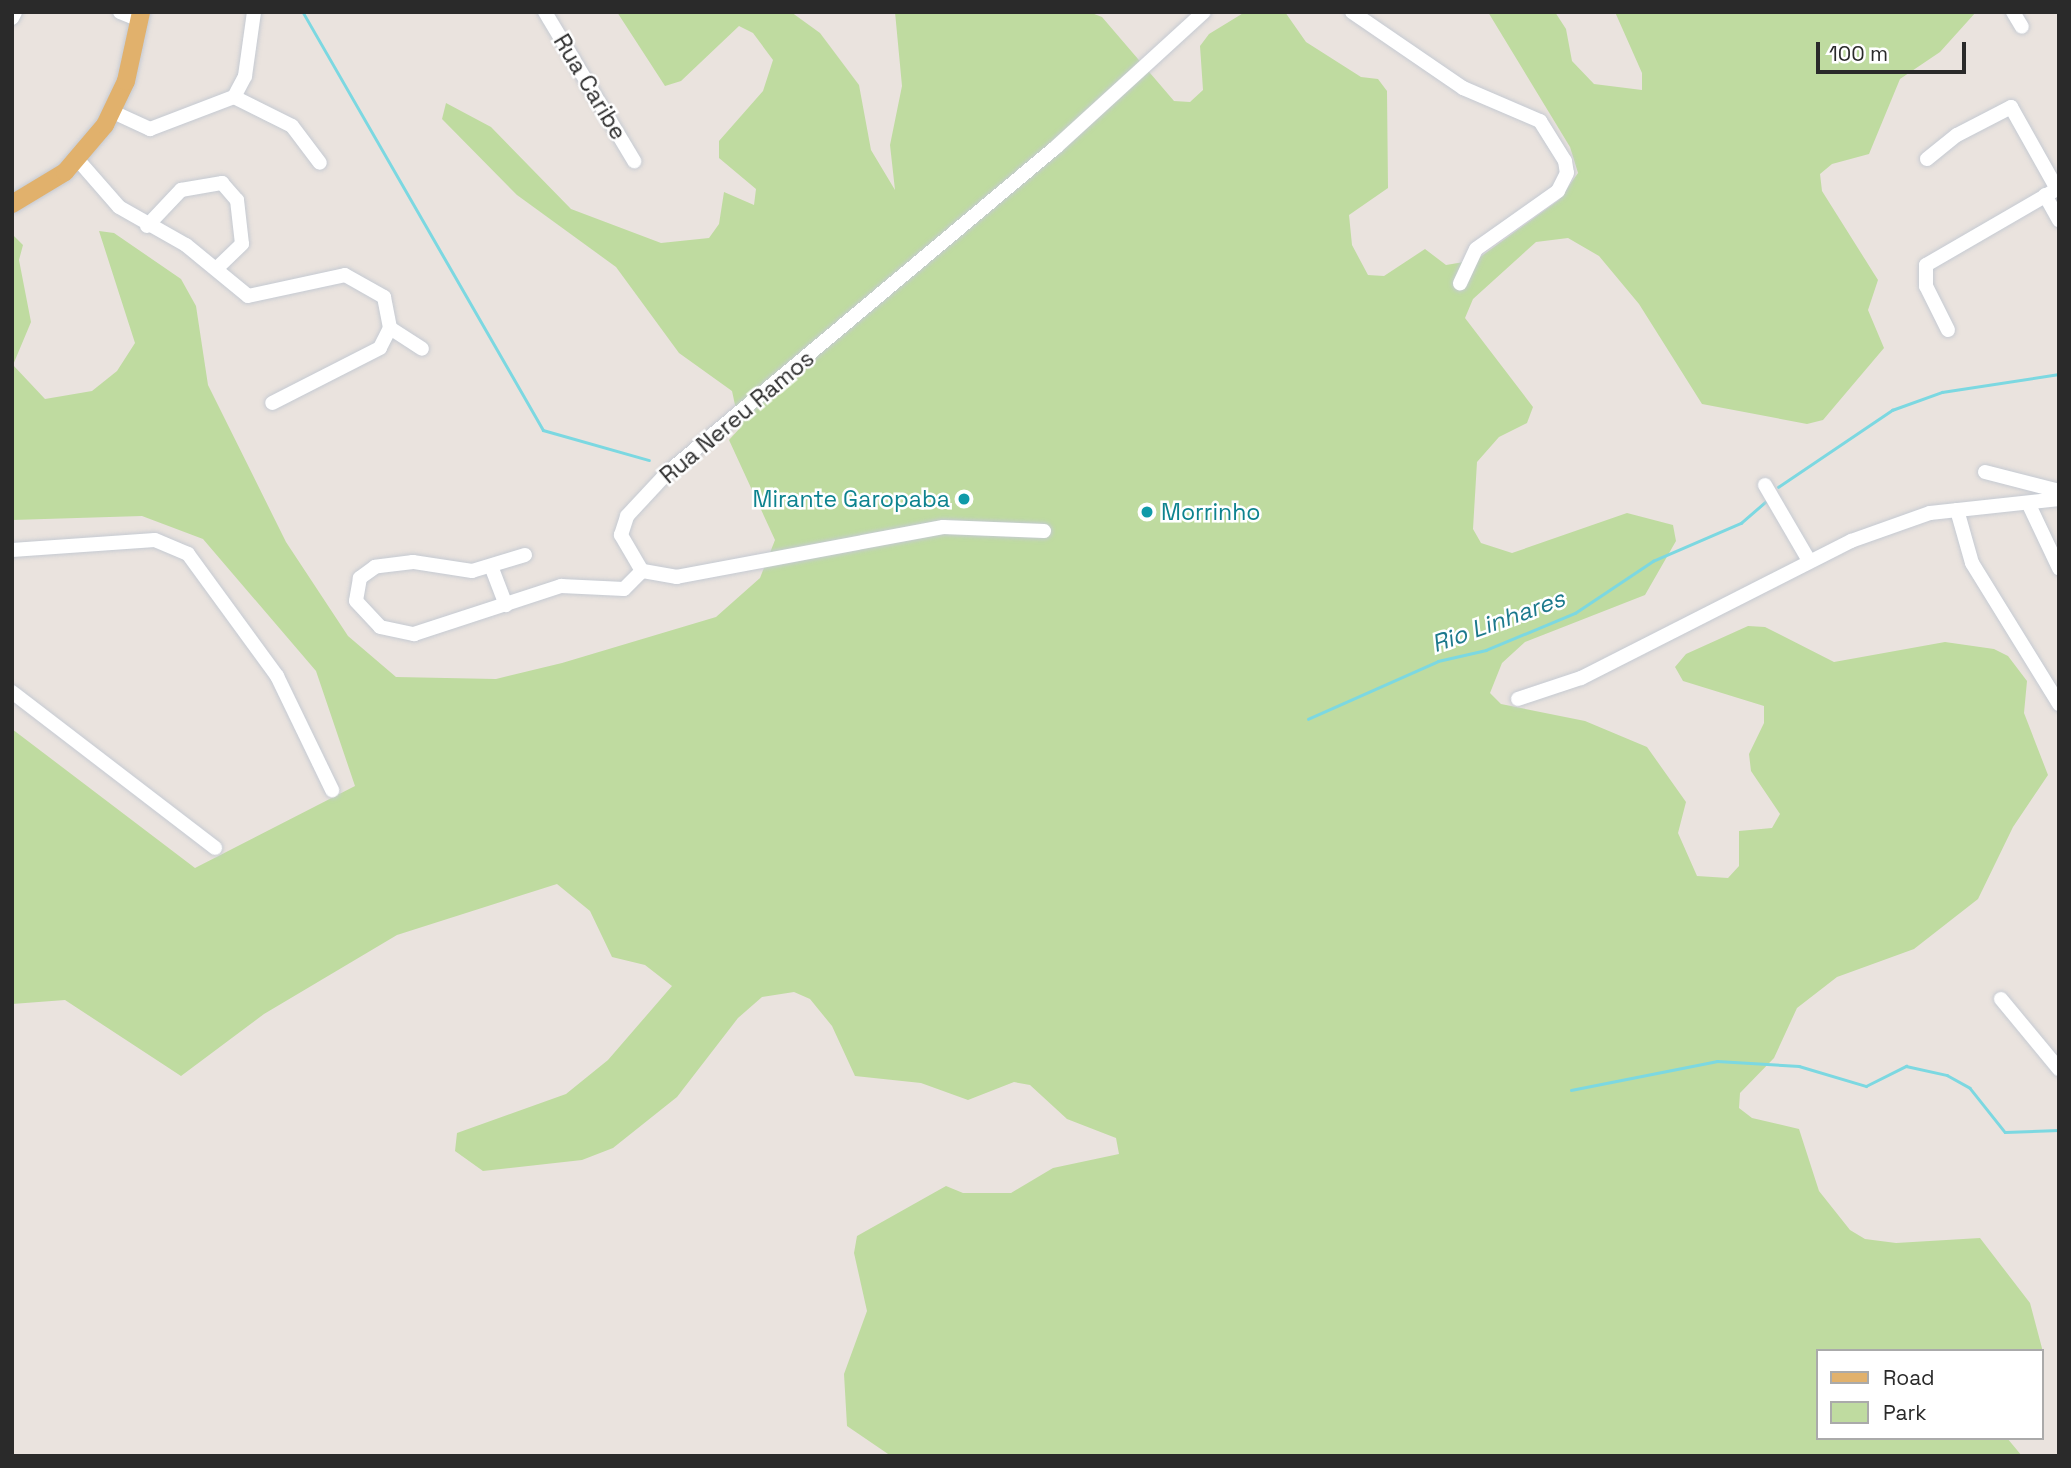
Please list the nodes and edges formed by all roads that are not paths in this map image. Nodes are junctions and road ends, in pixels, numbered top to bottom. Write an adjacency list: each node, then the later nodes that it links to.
1 (15, 12): 9 (street)
2 (120, 12): 8 (street)
3 (254, 12): 11 (street)
4 (545, 12): 15 (street, Rua Caribe)
5 (1204, 12): 39 (street, Rua Nereu Ramos)
6 (1352, 12): 22 (street)
7 (2013, 12): 10 (street)
8 (140, 16): 12 (main road)
9 (12, 18)
10 (2022, 27)
11 (234, 97): 12 (street); 16 (street)
12 (113, 112): 14 (main road)
13 (1927, 159): 17 (street)
14 (78, 160): 18 (main road); 20 (street)
15 (634, 162)
16 (320, 163)
17 (2054, 191): 19 (street); 24 (street)
18 (12, 204)
19 (2059, 220)
20 (147, 226): 21 (street); 21 (street)
21 (217, 268): 23 (street)
22 (1460, 284)
23 (390, 328): 25 (street); 26 (street)
24 (1948, 330)
25 (422, 349)
26 (272, 403)
27 (1985, 472): 29 (street)
28 (1765, 485): 36 (street)
29 (2059, 492)
30 (2059, 499): 31 (street)
31 (2030, 507): 32 (street); 38 (street)
32 (1956, 510): 36 (street); 43 (street)
33 (1044, 531): 39 (street)
34 (12, 550): 44 (street)
35 (525, 555): 37 (street)
36 (1808, 559): 42 (street)
37 (491, 566): 40 (street); 40 (street)
38 (2059, 568)
39 (642, 571): 40 (street)
40 (506, 605)
41 (12, 692): 45 (street)
42 (1518, 699)
43 (2059, 704)
44 (332, 790)
45 (215, 848)
46 (2001, 999): 47 (street)
47 (2059, 1069)

